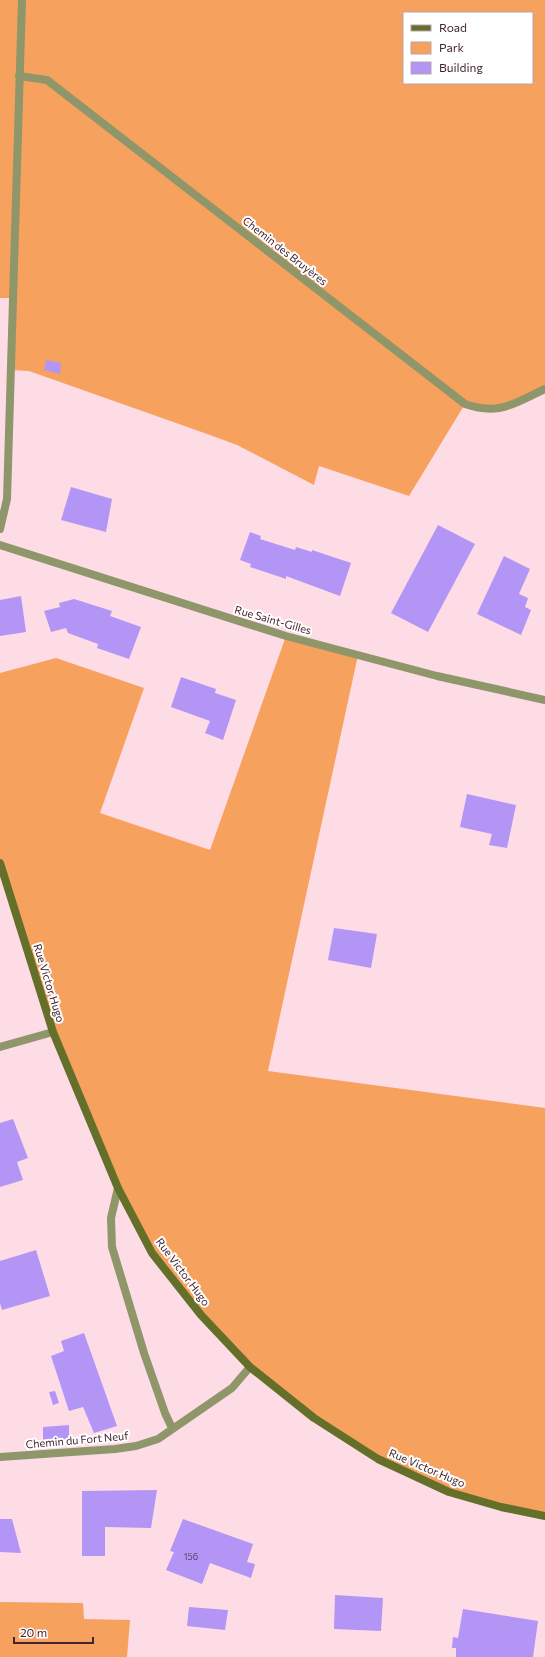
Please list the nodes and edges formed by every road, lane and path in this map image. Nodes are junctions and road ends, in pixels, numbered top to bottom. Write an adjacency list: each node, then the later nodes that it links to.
1 (22, 0): 2 (street)
2 (19, 76): 3 (street, Chemin des Bruyères); 4 (street)
3 (545, 389)
4 (0, 529)
5 (0, 545): 6 (street, Rue Saint-Gilles)
6 (545, 700)
7 (0, 863): 8 (main road, Rue Victor Hugo)
8 (53, 1032): 9 (street); 10 (main road, Rue Victor Hugo)
9 (0, 1047)
10 (118, 1188): 11 (main road, Rue Victor Hugo); 12 (street)
11 (250, 1367): 12 (street, Chemin du Fort Neuf); 14 (main road, Rue Victor Hugo)
12 (172, 1428): 13 (street, Chemin du Fort Neuf)
13 (0, 1457)
14 (545, 1516)

